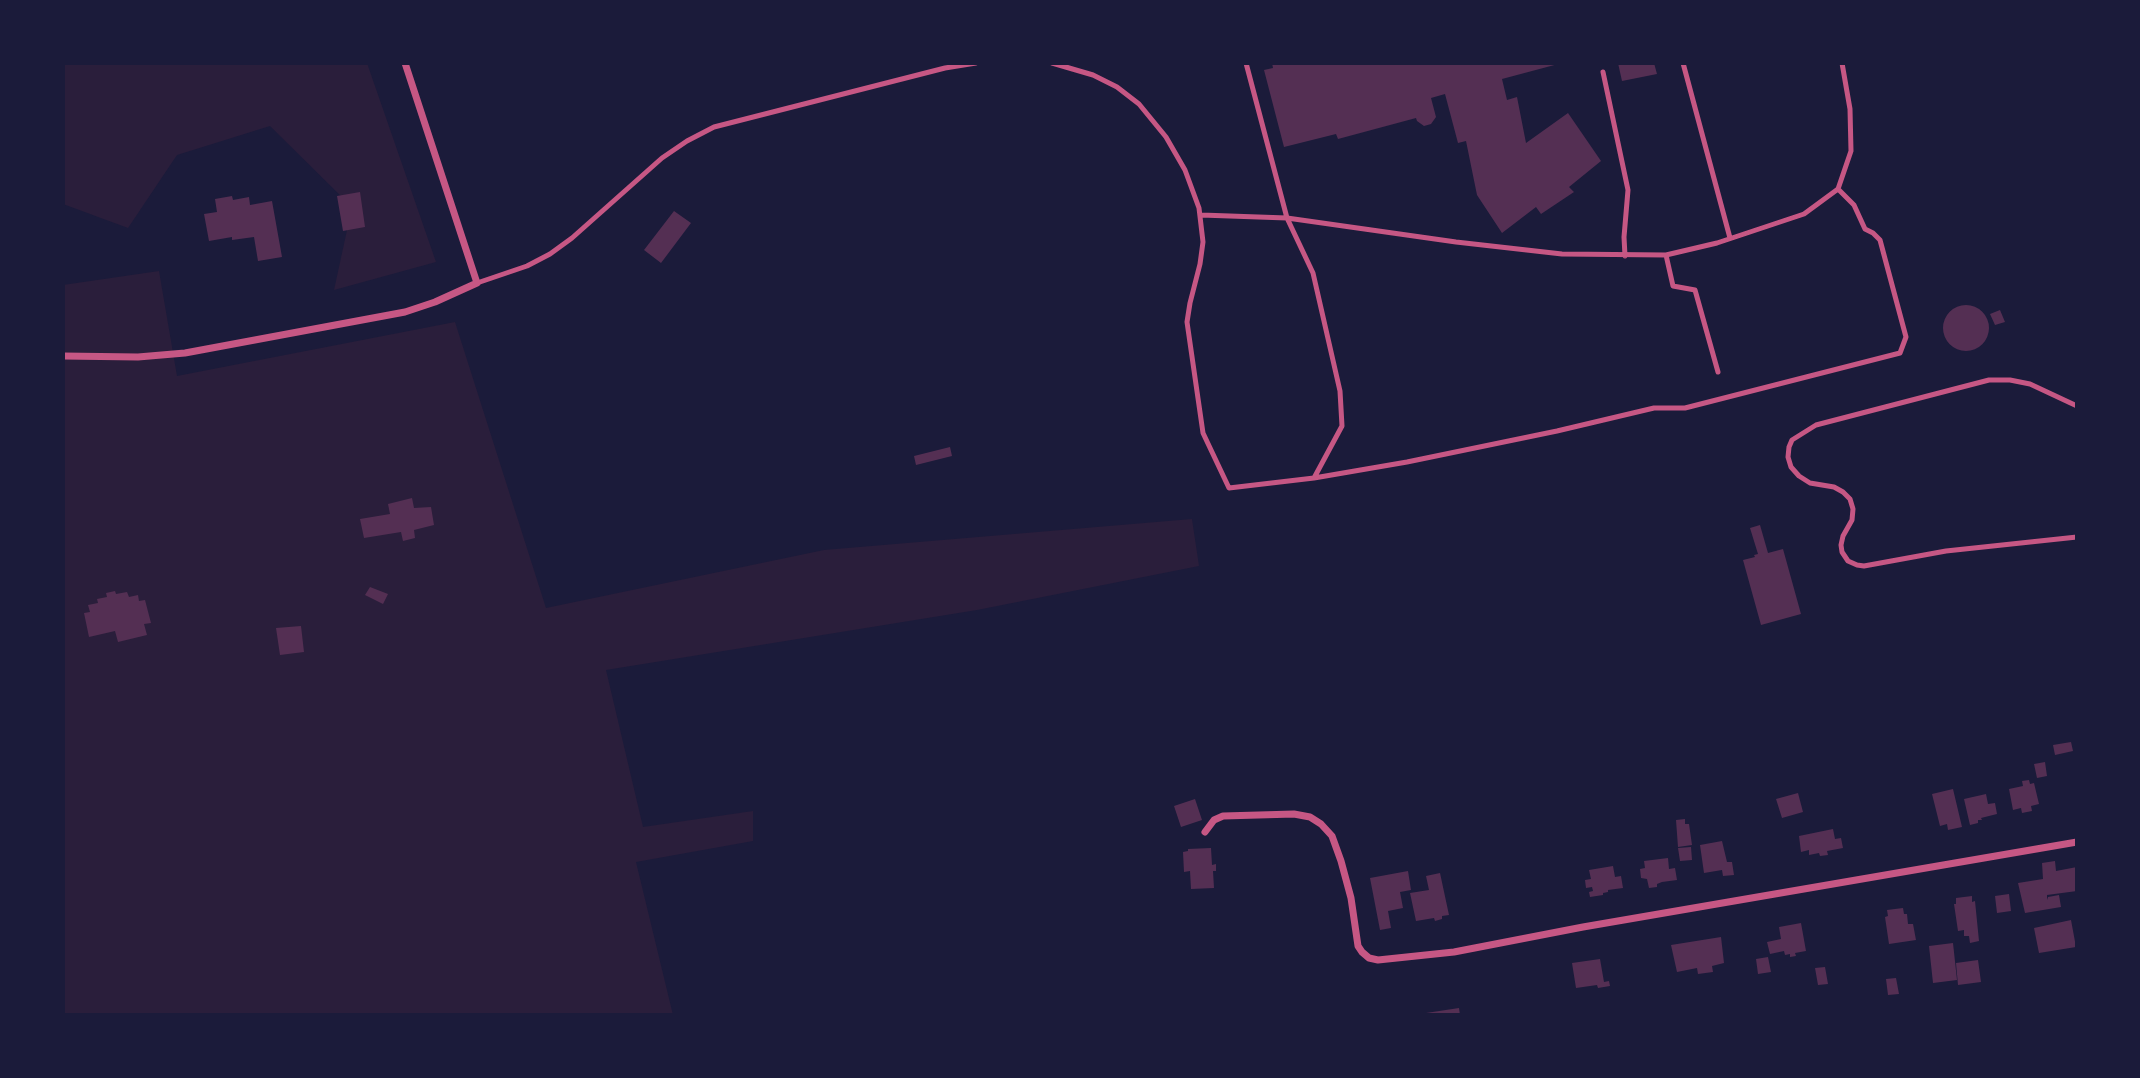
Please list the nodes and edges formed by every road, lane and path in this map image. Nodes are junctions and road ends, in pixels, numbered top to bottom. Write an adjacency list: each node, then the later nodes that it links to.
1 (405, 63): 14 (street)
2 (976, 63): 14 (lane)
3 (1052, 63): 9 (lane)
4 (1246, 63): 10 (lane)
5 (1683, 63): 11 (lane)
6 (1842, 63): 8 (lane)
7 (1603, 72): 13 (lane)
8 (1838, 189): 11 (lane); 18 (lane)
9 (1201, 215): 10 (lane); 18 (lane)
10 (1287, 218): 13 (lane); 18 (lane)
11 (1730, 238): 12 (lane)
12 (1666, 255): 13 (lane); 16 (lane)
13 (1626, 256)
14 (477, 283): 15 (street)
15 (63, 356)
16 (1718, 372)
17 (2077, 406): 19 (lane)
18 (1314, 478)
19 (2077, 537)
20 (1205, 832): 21 (street)
21 (2077, 842)

